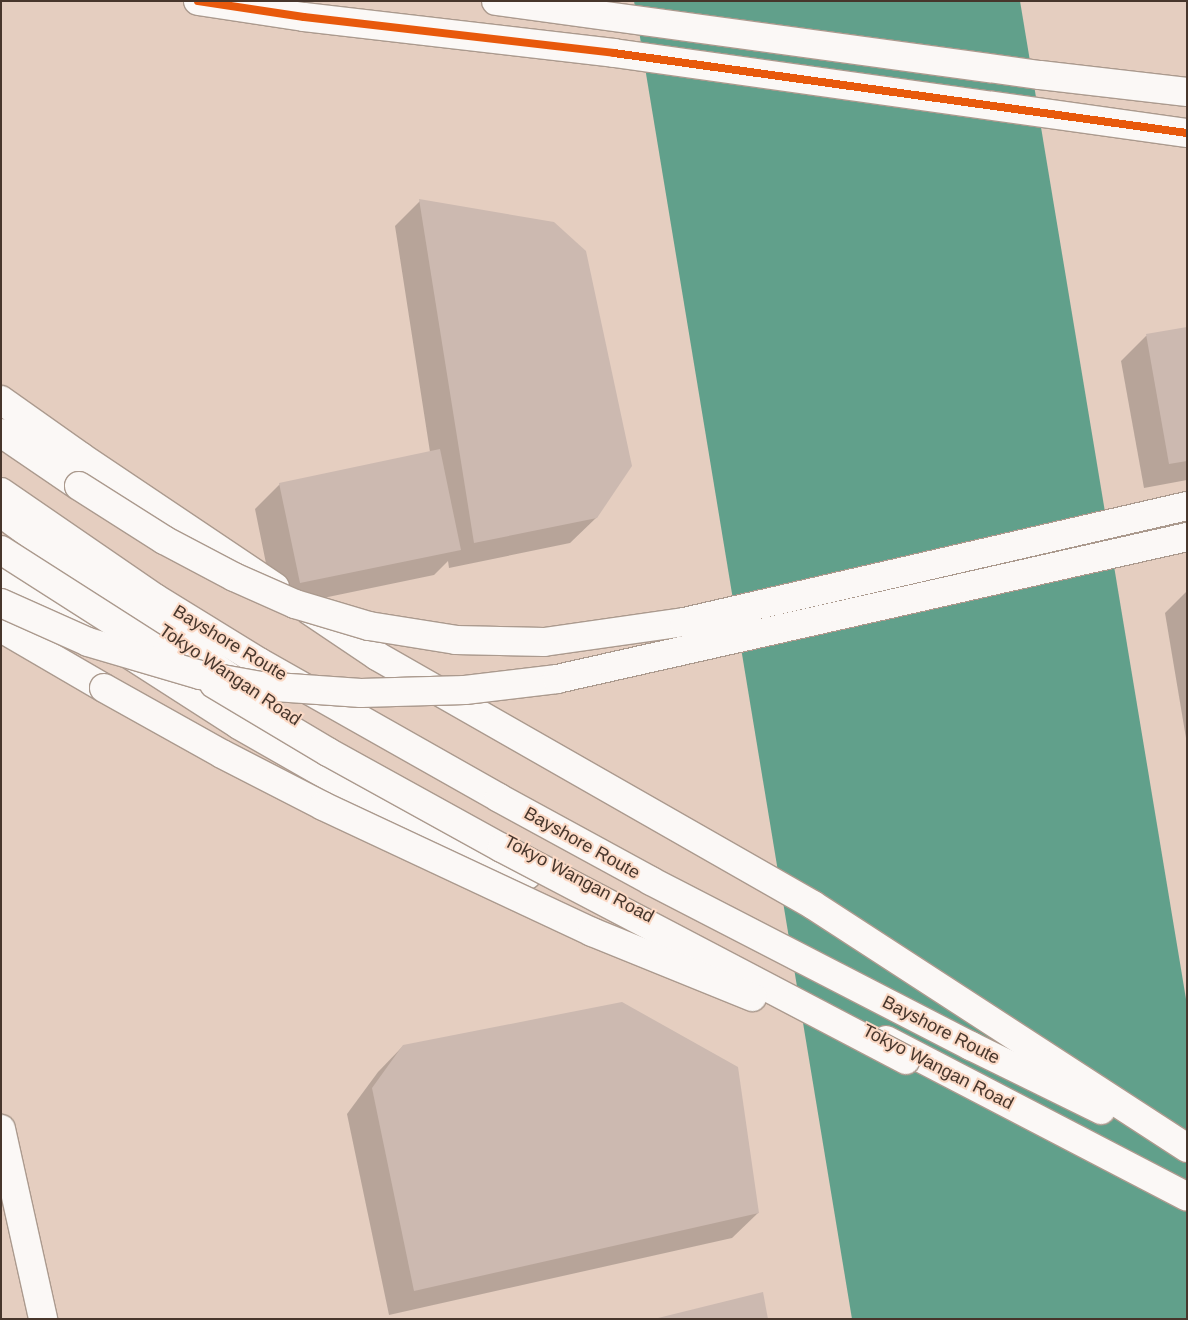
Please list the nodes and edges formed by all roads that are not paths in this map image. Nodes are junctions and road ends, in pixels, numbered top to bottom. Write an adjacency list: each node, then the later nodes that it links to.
1 (198, 1): 4 (main road)
2 (496, 1): 3 (main road)
3 (1187, 92)
4 (1187, 133)
5 (1, 380): 15 (main road)
6 (1, 400): 15 (main road)
7 (1, 434): 10 (main road, bridge)
8 (1, 492): 24 (main road, Bayshore Route, bridge)
9 (1, 501): 17 (main road)
10 (1187, 506)
11 (1, 513): 17 (main road, Tokyo Wangan Road)
12 (1, 537): 20 (main road, Tokyo Wangan Road, bridge)
13 (1187, 537): 18 (main road, bridge)
14 (1, 550): 21 (main road, bridge)
15 (245, 567): 23 (main road, bridge)
16 (1, 572): 20 (main road, bridge)
17 (94, 581): 25 (main road, Tokyo Wangan Road, bridge)
18 (1, 603)
19 (1, 628): 21 (main road, bridge)
20 (576, 898): 27 (main road, Tokyo Wangan Road)
21 (906, 1060): 26 (main road)
22 (1, 1129): 28 (main road)
23 (1187, 1148)
24 (1187, 1152)
25 (1187, 1197)
26 (1187, 1208)
27 (1187, 1218)
28 (42, 1319)

